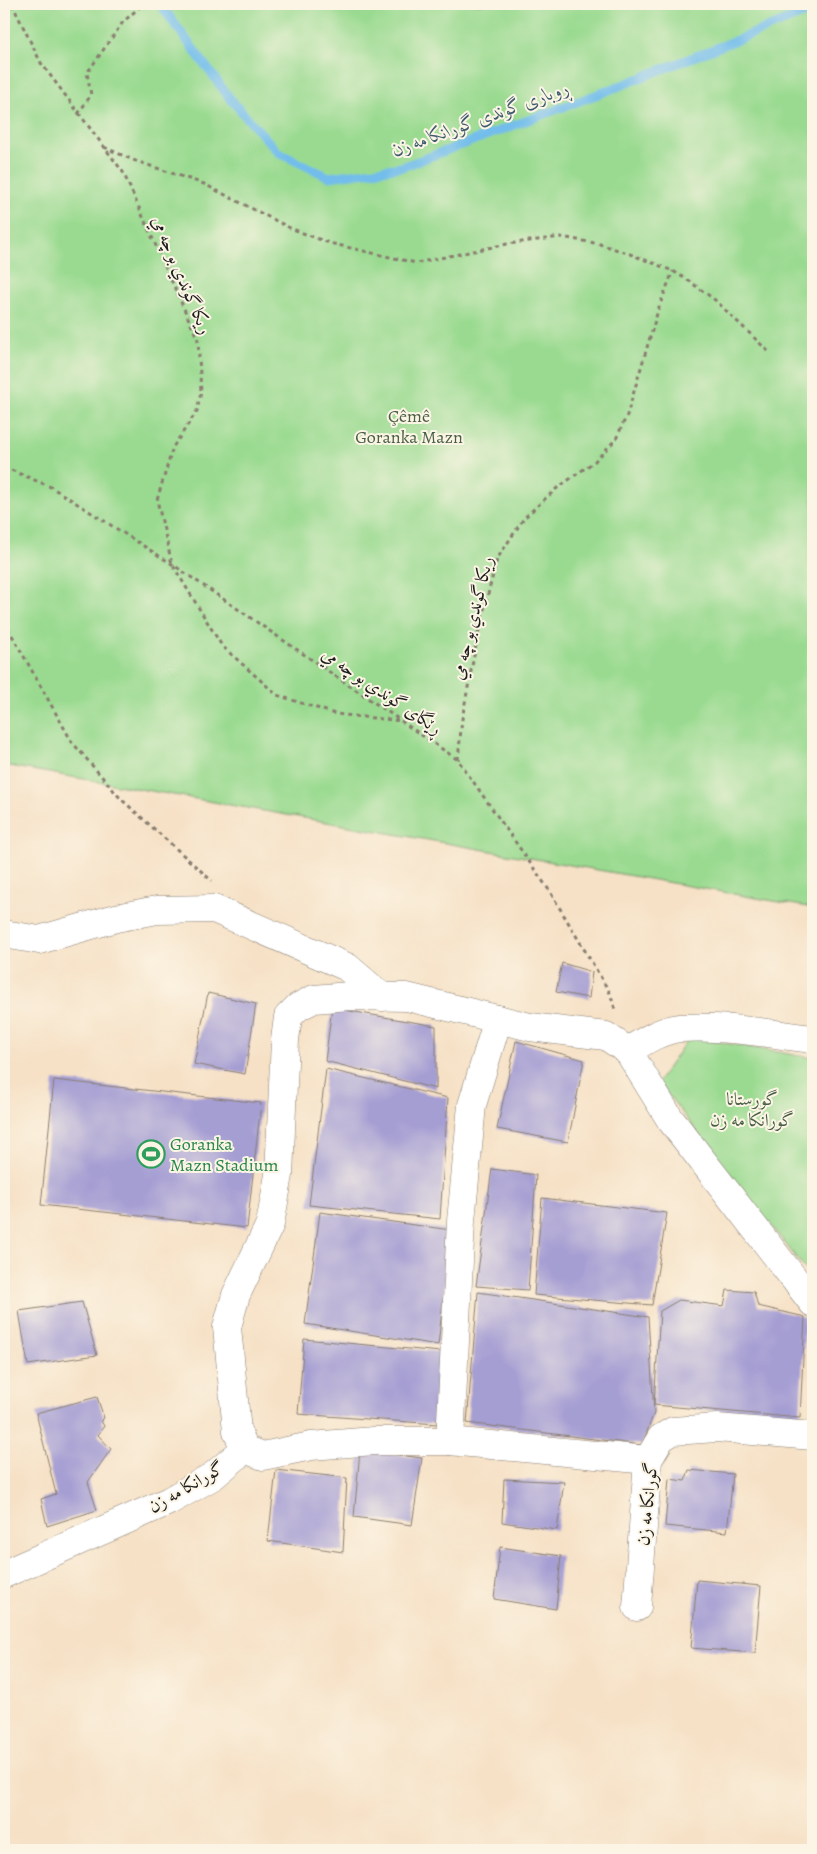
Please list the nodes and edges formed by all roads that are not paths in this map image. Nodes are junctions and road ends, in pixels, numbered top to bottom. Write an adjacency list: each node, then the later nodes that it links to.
1 (4, 934): 2 (street)
2 (382, 996): 3 (street); 9 (street)
3 (498, 1019): 5 (street); 8 (street)
4 (813, 1040): 5 (street)
5 (628, 1050): 6 (street)
6 (813, 1303)
7 (813, 1436): 10 (street, گورانكا مه زن)
8 (450, 1441): 9 (street); 10 (street)
9 (246, 1449): 11 (street, گورانكا مه زن)
10 (648, 1460): 12 (street, گورانكا مه زن)
11 (4, 1574)
12 (637, 1607)

